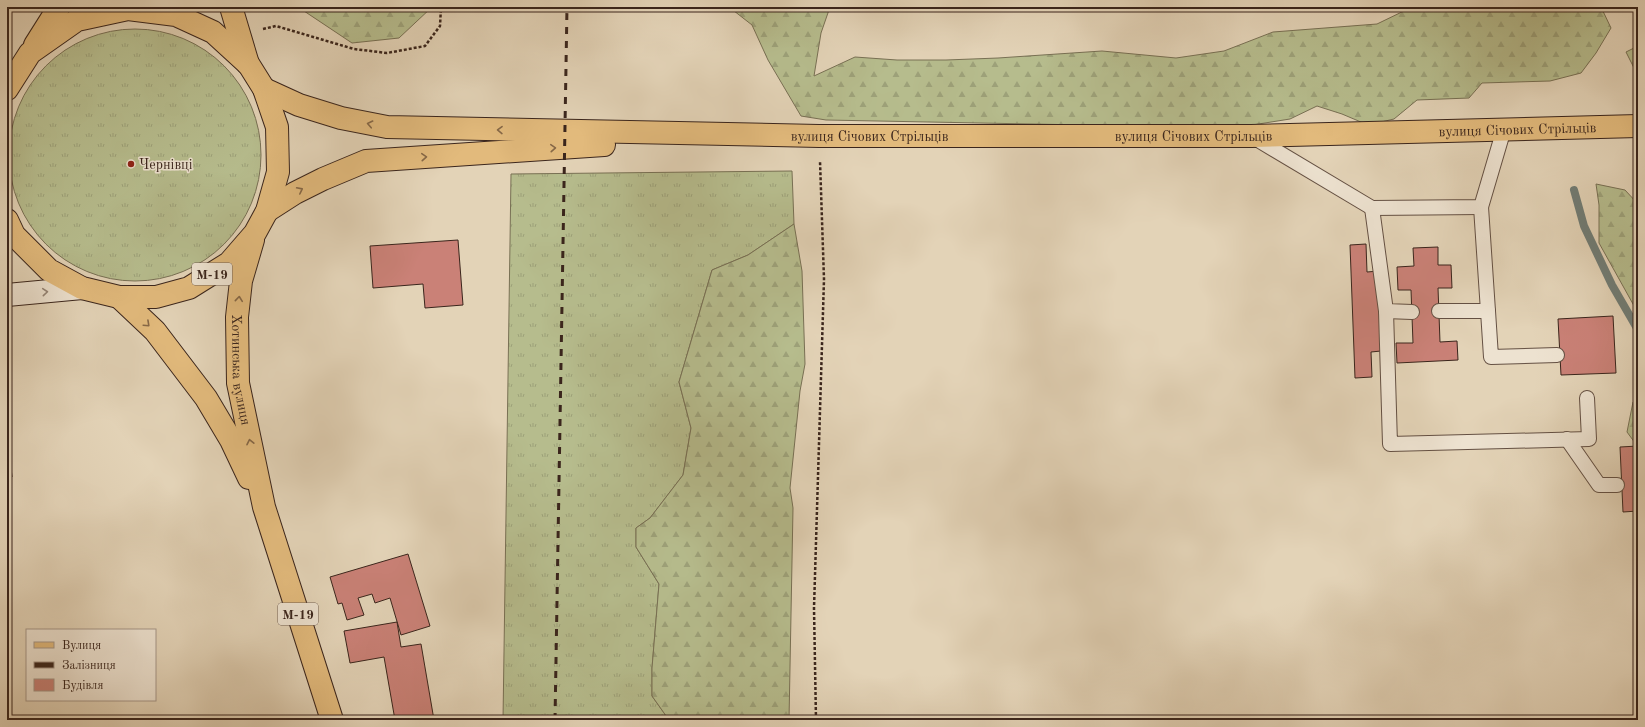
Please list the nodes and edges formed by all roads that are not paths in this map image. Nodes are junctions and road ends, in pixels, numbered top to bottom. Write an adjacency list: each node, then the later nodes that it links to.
1 (59, 7): 3 (main road, М-19)
2 (231, 7): 4 (main road, М-19)
3 (30, 52): 4 (main road, М-19); 5 (main road, М-19)
4 (249, 65): 6 (main road, М-19)
5 (7, 89)
6 (264, 89): 9 (main road, one-way to 6); 13 (main road, М-19)
7 (1638, 126): 8 (main road, вулиця Січових Стрільців)
8 (1504, 129): 10 (main road, вулиця Січових Стрільців); 11 (lane)
9 (749, 135): 10 (main road, вулиця Січових Стрільців); 13 (main road, one-way to 9)
10 (1251, 136): 12 (lane)
11 (1481, 207): 12 (lane); 20 (lane)
12 (1372, 208): 19 (lane)
13 (267, 211): 15 (main road, М-19)
14 (7, 220): 16 (main road, М-19)
15 (255, 233): 18 (main road, М-19); 27 (main road, Хотинська вулиця / М-19, one-way to 15)
16 (82, 288): 17 (main road, one-way to 16); 18 (main road, М-19)
17 (7, 295)
18 (119, 298): 27 (main road, Хотинська вулиця / М-19, one-way to 27)
19 (1386, 311): 21 (lane); 25 (lane)
20 (1488, 311): 22 (lane); 23 (lane)
21 (1412, 312)
22 (1439, 312)
23 (1557, 355)
24 (1587, 398): 25 (lane)
25 (1566, 439): 26 (lane)
26 (1617, 485)
27 (264, 507): 28 (main road, Хотинська вулиця / М-19)
28 (332, 720)

